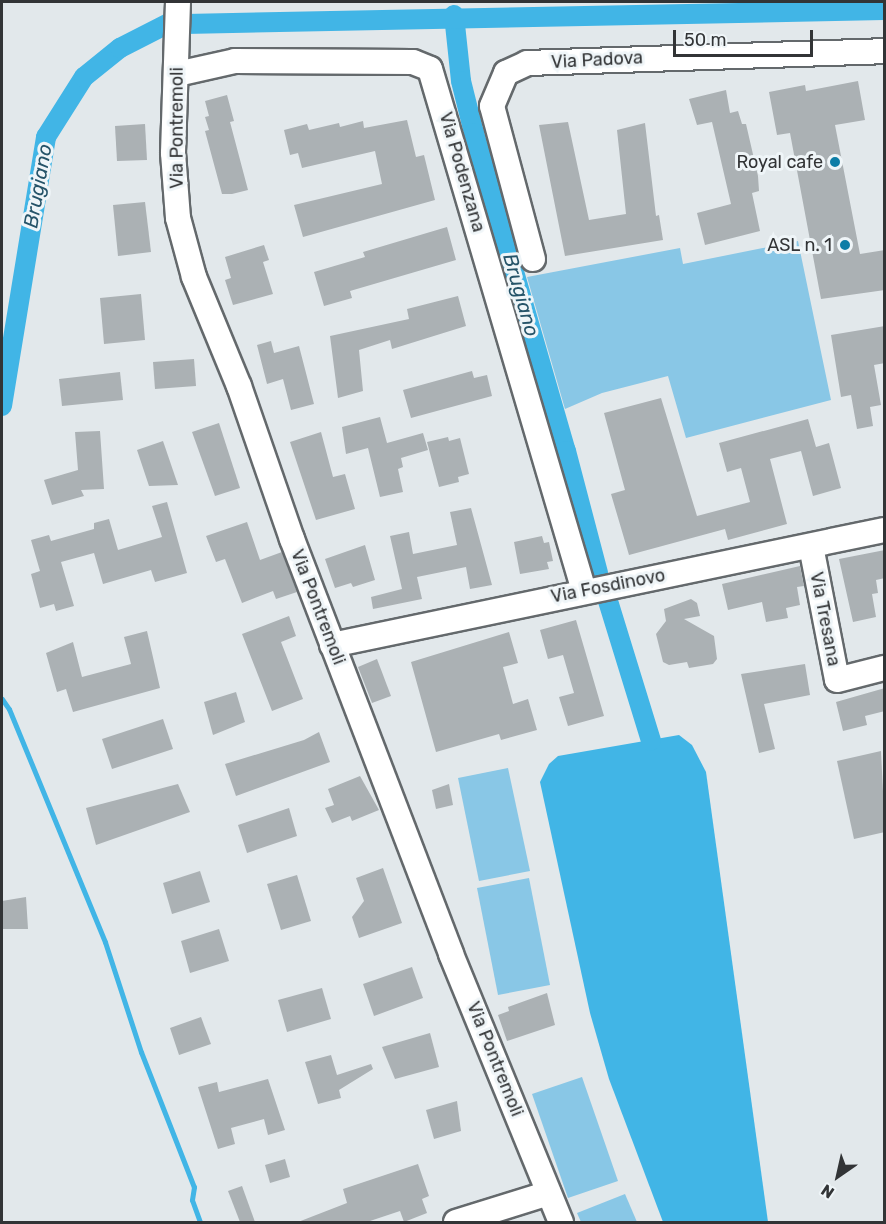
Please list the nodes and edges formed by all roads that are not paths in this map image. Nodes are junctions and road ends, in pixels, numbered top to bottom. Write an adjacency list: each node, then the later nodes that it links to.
1 (178, 2): 3 (street, Via Pontremoli)
2 (885, 51): 4 (street, Via Padova)
3 (177, 74): 7 (street, Via Podenzana); 8 (street, Via Pontremoli)
4 (533, 259)
5 (885, 530): 6 (street, Via Fosdinovo)
6 (811, 546): 7 (street, Via Fosdinovo); 9 (street, Via Tresana)
7 (584, 591): 8 (street, Via Fosdinovo)
8 (332, 645): 10 (street, Via Pontremoli)
9 (885, 669)
10 (549, 1193): 11 (street); 12 (street, Via Pontremoli)
11 (456, 1222)
12 (561, 1222)

